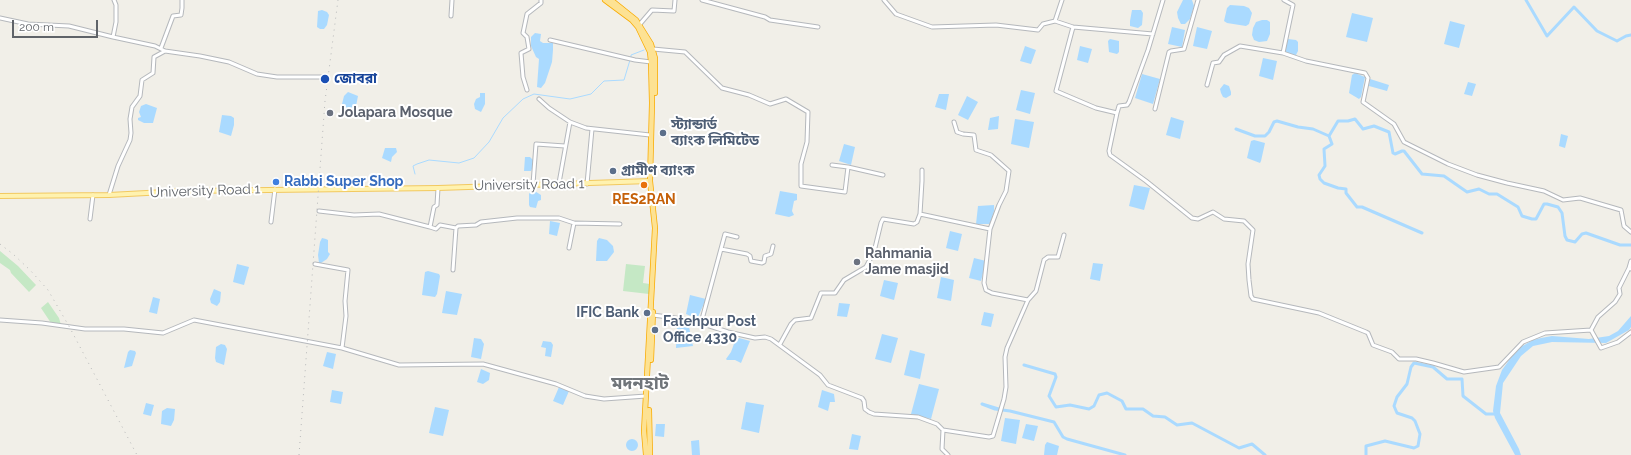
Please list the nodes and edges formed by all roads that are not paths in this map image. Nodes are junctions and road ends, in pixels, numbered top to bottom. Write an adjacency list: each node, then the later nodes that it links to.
1 (114, 0): 21 (street)
2 (182, 0): 23 (street)
3 (452, 0): 14 (street)
4 (541, 0): 30 (street)
5 (605, 0): 27 (highway)
6 (611, 0): 17 (highway)
7 (675, 0): 17 (street)
8 (702, 0): 18 (street)
9 (884, 0): 16 (street)
10 (1062, 0): 16 (street)
11 (1163, 0): 20 (street)
12 (1198, 0): 32 (street)
13 (1284, 0): 26 (street)
14 (451, 16)
15 (0, 18): 21 (street)
16 (1055, 21): 19 (street)
17 (640, 24): 24 (highway)
18 (818, 27)
19 (1073, 27): 20 (street); 33 (street)
20 (1153, 34): 33 (street)
21 (113, 37): 23 (street)
22 (550, 40): 27 (street)
23 (161, 48): 25 (street)
24 (653, 49): 40 (street); 72 (highway)
25 (165, 51): 28 (street); 50 (street)
26 (1283, 53): 29 (street); 61 (street)
27 (652, 62): 43 (highway)
28 (326, 77)
29 (1207, 85)
30 (527, 90)
31 (539, 99): 34 (street)
32 (1155, 109)
33 (1117, 113): 75 (street)
34 (570, 122): 36 (street); 38 (street)
35 (954, 122): 60 (street)
36 (592, 129): 37 (street); 46 (street)
37 (650, 136)
38 (565, 146): 44 (street); 45 (street)
39 (832, 165): 40 (street)
40 (848, 167): 42 (street)
41 (922, 170): 53 (street)
42 (883, 175)
43 (650, 181): 46 (main road, University Road 1); 79 (highway)
44 (559, 183): 45 (main road, University Road 1); 46 (main road, University Road 1)
45 (533, 184): 47 (main road, University Road 1)
46 (587, 184)
47 (438, 188): 48 (main road, University Road 1); 58 (street)
48 (275, 189): 50 (main road, University Road 1); 55 (street)
49 (93, 195): 50 (main road, University Road 1); 51 (main road, University Road 1); 54 (street)
50 (110, 195)
51 (0, 196)
52 (320, 211): 58 (street)
53 (920, 214): 60 (street); 77 (street)
54 (90, 219)
55 (271, 222)
56 (574, 223): 57 (street); 59 (street); 65 (street)
57 (620, 224)
58 (430, 227): 59 (street)
59 (456, 228): 70 (street)
60 (990, 229): 71 (street)
61 (1631, 232)
62 (1064, 235): 71 (street)
63 (737, 236): 66 (street)
64 (773, 246): 66 (street)
65 (569, 248)
66 (721, 249): 74 (street)
67 (1631, 261): 69 (street)
68 (315, 264): 78 (street)
69 (1630, 269): 75 (street)
70 (453, 270)
71 (1028, 300): 80 (street)
72 (653, 315): 74 (street); 82 (highway)
73 (0, 320): 78 (street)
74 (701, 323): 77 (street)
75 (1591, 330): 76 (street)
76 (1631, 332)
77 (780, 344): 80 (street)
78 (342, 348): 79 (street)
79 (646, 396): 81 (highway)
80 (943, 430): 83 (street)
81 (646, 455)
82 (650, 455)
83 (948, 455)

